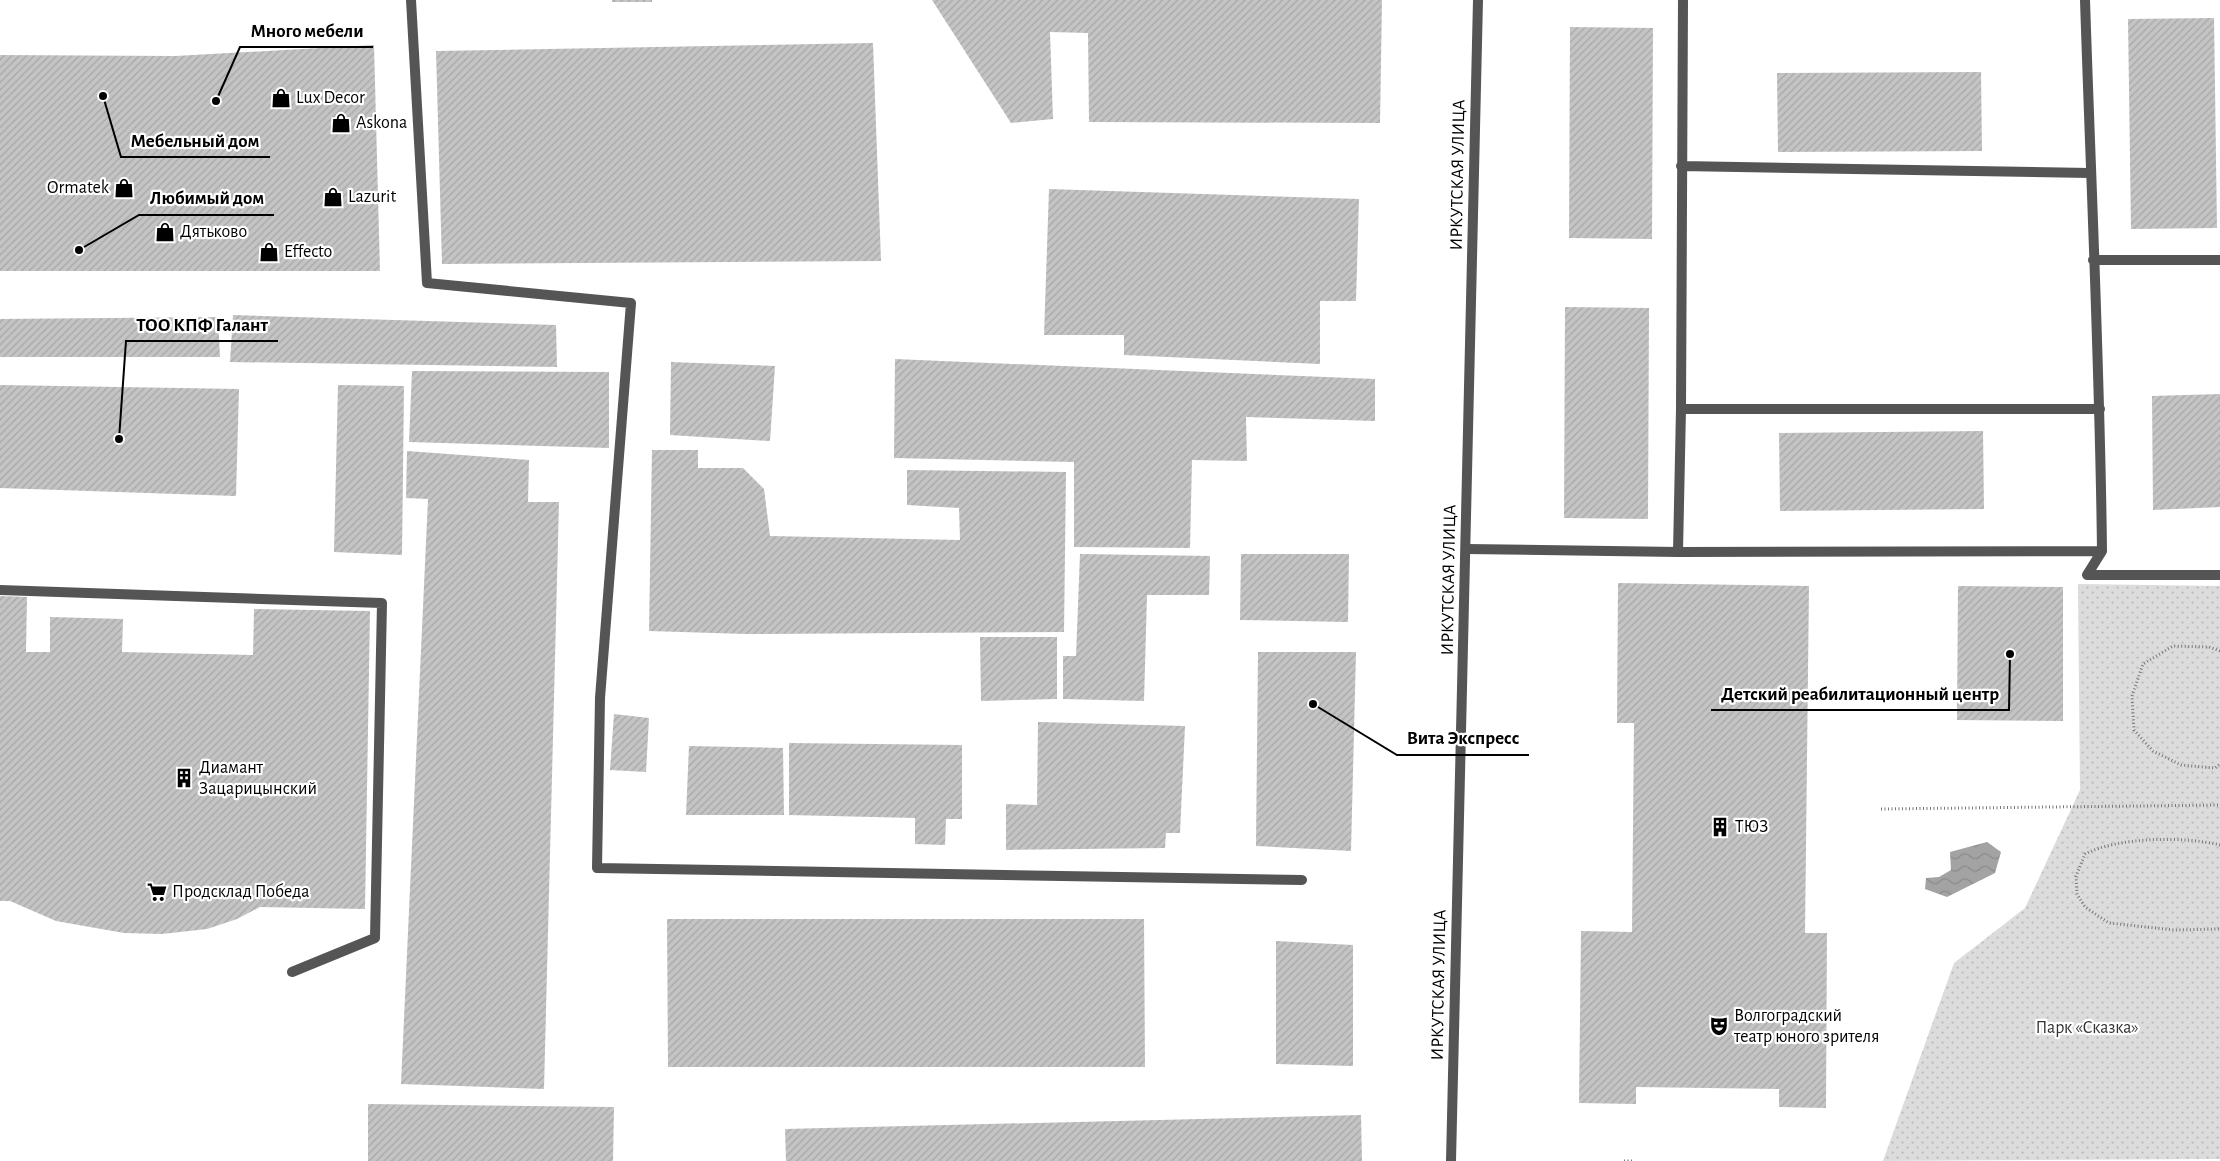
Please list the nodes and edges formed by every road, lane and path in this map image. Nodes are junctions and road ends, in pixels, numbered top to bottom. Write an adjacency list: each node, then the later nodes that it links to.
1 (411, 0): 21 (street)
2 (1478, 0): 11 (street, ИРКУТСКАЯ УЛИЦА)
3 (1683, 0): 5 (street)
4 (2085, 0): 6 (street)
5 (1681, 166): 6 (street); 9 (street)
6 (2090, 173): 7 (street)
7 (2093, 260): 8 (street); 10 (street)
8 (2220, 260)
9 (1681, 409): 10 (street); 13 (street)
10 (2100, 409): 12 (street)
11 (1466, 549): 13 (street); 24 (street, ИРКУТСКАЯ УЛИЦА)
12 (2102, 551): 13 (street); 14 (street)
13 (1678, 552)
14 (2220, 575)
15 (0, 590): 23 (street)
16 (2220, 651): 17 (path)
17 (2220, 764)
18 (2220, 805): 19 (path)
19 (1880, 809)
20 (2220, 845): 22 (path)
21 (1302, 880)
22 (2220, 929)
23 (292, 972)
24 (1451, 1161)
25 (1624, 1161): 26 (path)
26 (1633, 1161)

